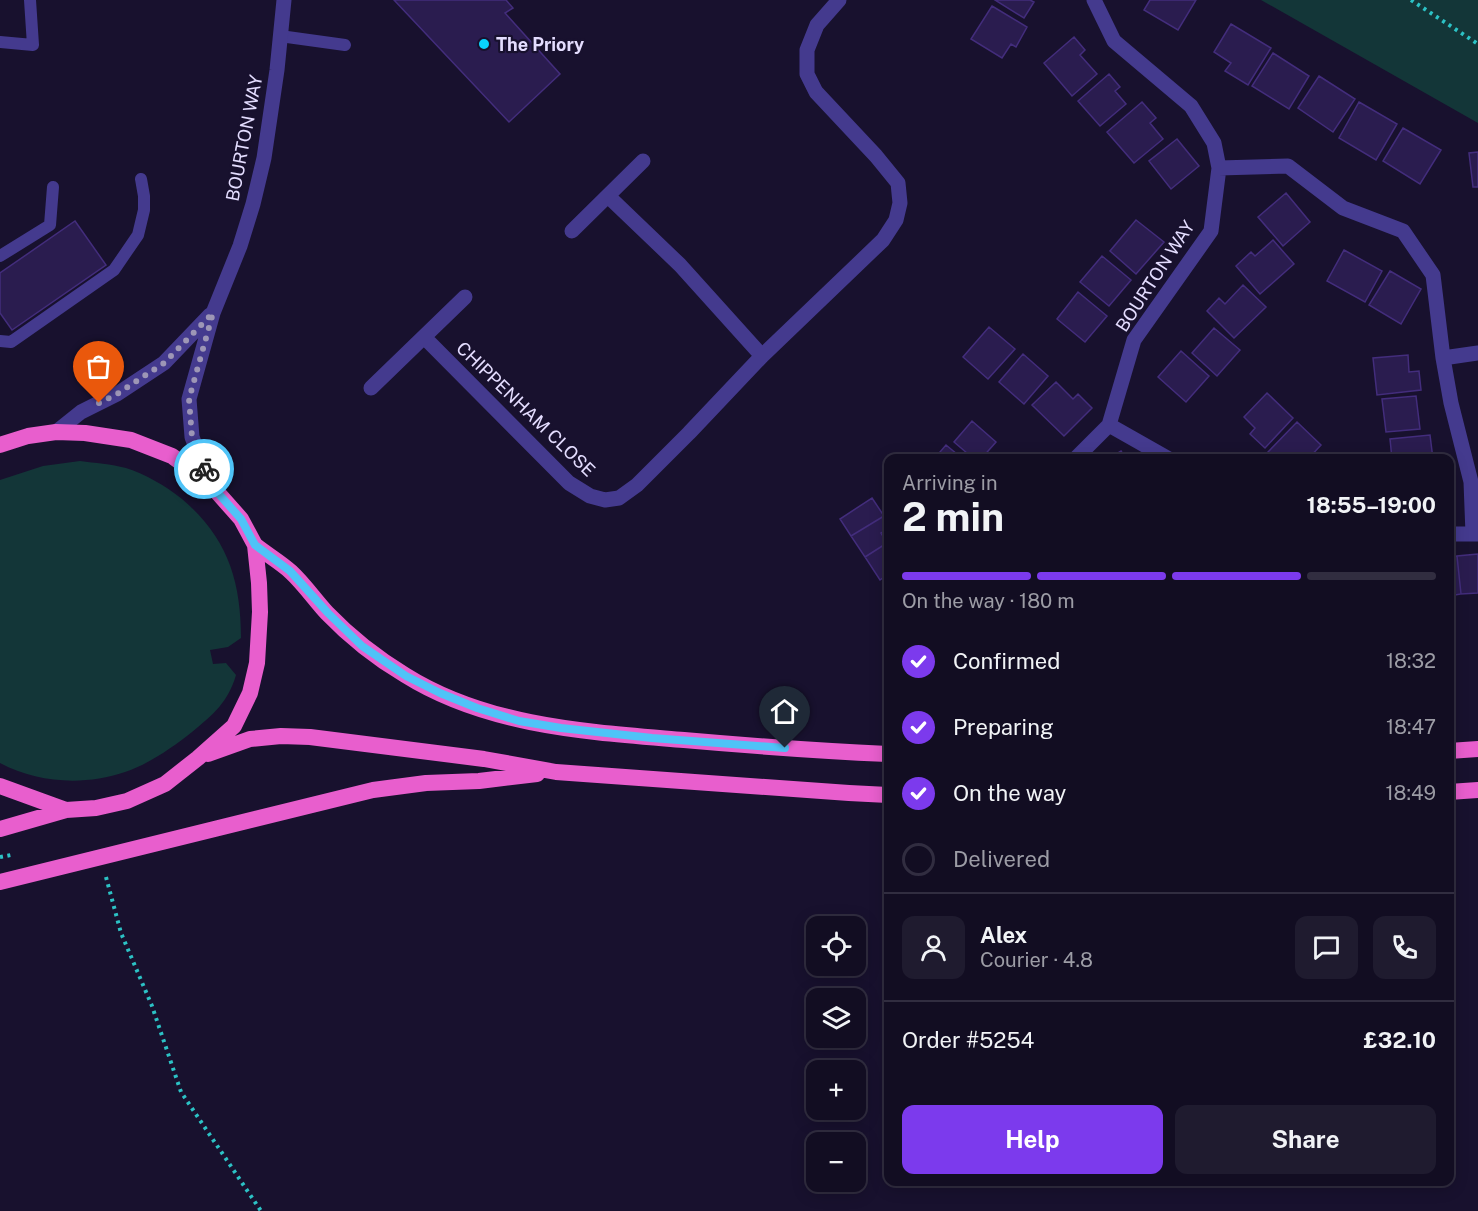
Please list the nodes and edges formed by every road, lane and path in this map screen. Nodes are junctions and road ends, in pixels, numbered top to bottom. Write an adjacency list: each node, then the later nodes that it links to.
1 (30, 0): 7 (lane)
2 (284, 0): 6 (street, BOURTON WAY)
3 (839, 0): 22 (street, CHIPPENHAM CLOSE)
4 (1094, 0): 11 (street, BOURTON WAY)
5 (1411, 0): 8 (path)
6 (280, 36): 9 (lane); 18 (street, BOURTON WAY)
7 (0, 42)
8 (1478, 44)
9 (345, 45)
10 (643, 161): 14 (street)
11 (1219, 168): 23 (street); 25 (street, BOURTON WAY)
12 (141, 179): 20 (lane)
13 (53, 187): 16 (lane)
14 (608, 196): 15 (street); 22 (street)
15 (572, 231)
16 (0, 256)
17 (465, 297): 19 (street)
18 (213, 313): 26 (street, BOURTON WAY); 30 (street, BOURTON WAY)
19 (424, 337): 22 (street, CHIPPENHAM CLOSE); 24 (street)
20 (0, 341)
21 (1478, 353): 23 (street)
22 (762, 356)
23 (1443, 358): 32 (street)
24 (370, 388)
25 (1109, 425): 28 (street, BOURTON WAY); 29 (street)
26 (56, 432): 27 (highway); 30 (highway)
27 (0, 445)
28 (1080, 454)
29 (1160, 454)
30 (210, 484): 33 (highway)
31 (1454, 534): 32 (street)
32 (1476, 534)
33 (255, 545): 36 (highway); 37 (highway)
34 (1478, 749): 35 (highway)
35 (1454, 751)
36 (884, 754)
37 (198, 758): 38 (highway); 43 (highway)
38 (555, 772): 42 (highway); 46 (highway)
39 (0, 786): 43 (highway)
40 (1478, 790): 41 (highway)
41 (1454, 792)
42 (884, 795)
43 (66, 810): 44 (highway)
44 (0, 829)
45 (106, 874): 47 (path)
46 (0, 882)
47 (261, 1211)

